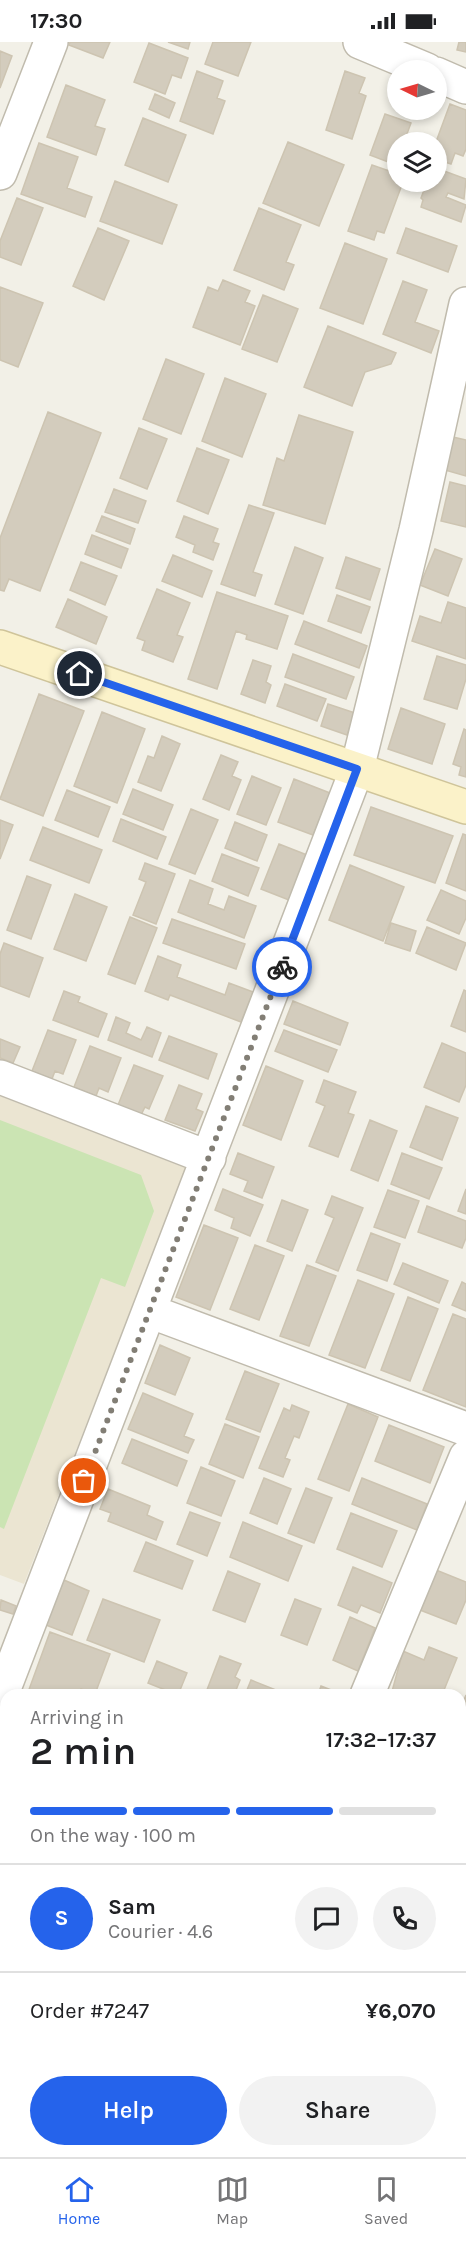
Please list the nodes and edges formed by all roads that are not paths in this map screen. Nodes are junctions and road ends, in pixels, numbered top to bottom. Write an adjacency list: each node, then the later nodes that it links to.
1 (51, 42): 6 (street)
2 (360, 42): 3 (street)
3 (403, 60)
4 (447, 79): 5 (street)
5 (466, 87)
6 (0, 173)
7 (466, 304): 9 (street)
8 (0, 647): 9 (street)
9 (357, 769): 10 (street); 12 (street)
10 (466, 807)
11 (0, 1077): 12 (street)
12 (209, 1158): 13 (street)
13 (149, 1311): 14 (street); 16 (street)
14 (466, 1429)
15 (466, 1457): 17 (street)
16 (4, 1689)
17 (369, 1689)

